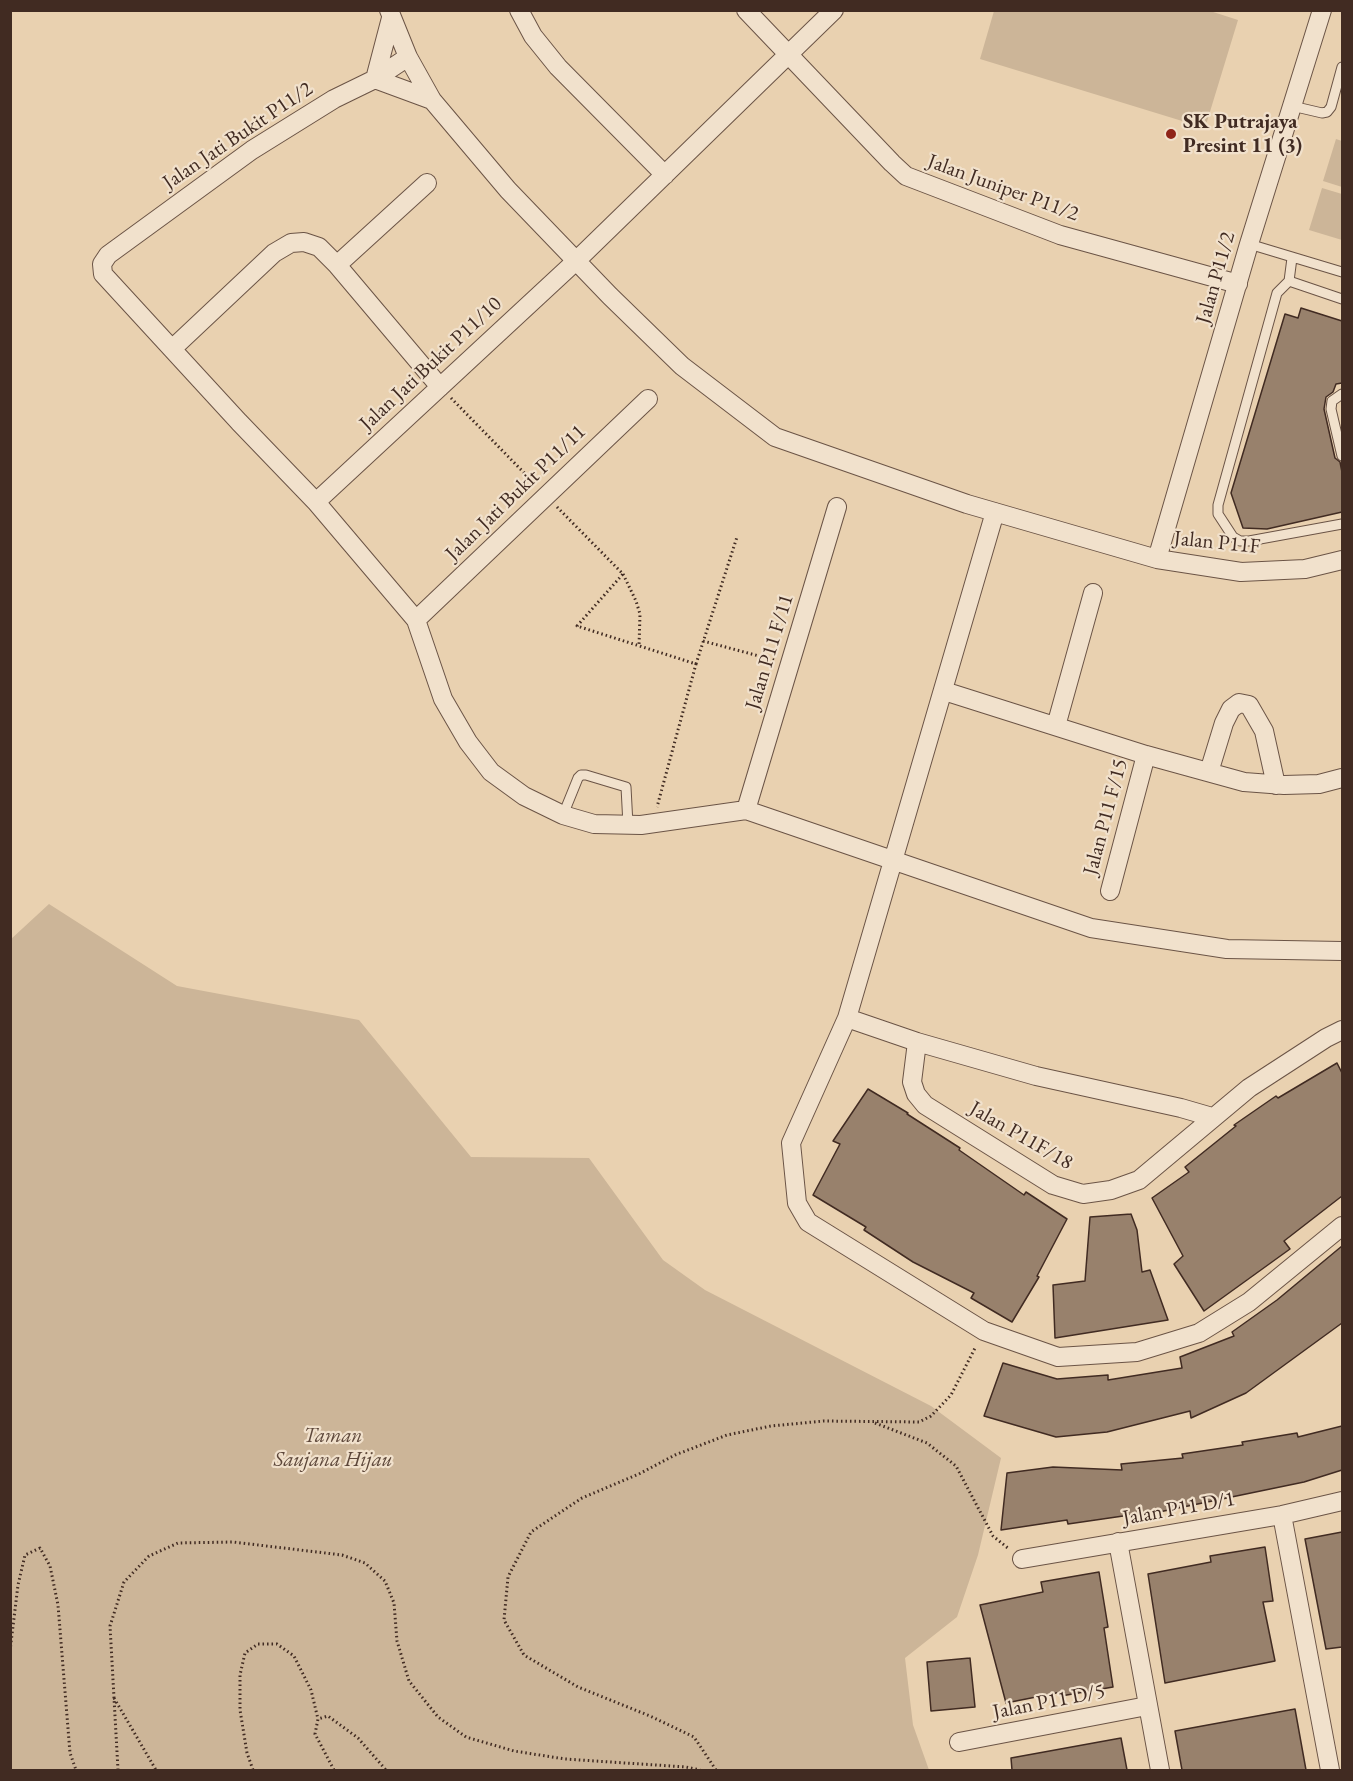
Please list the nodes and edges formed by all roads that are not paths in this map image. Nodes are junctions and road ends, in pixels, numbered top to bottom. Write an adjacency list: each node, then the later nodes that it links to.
1 (519, 10): 12 (street)
2 (746, 10): 6 (street, Jalan Juniper P11/2)
3 (834, 10): 6 (street, Jalan Jati Bukit P11/10)
4 (1322, 10): 11 (street, Jalan P11/2)
5 (390, 14): 7 (street, Jalan P11F); 9 (street)
6 (788, 56): 12 (street, Jalan Jati Bukit P11/10); 20 (street, Jalan Juniper P11/2)
7 (408, 57): 9 (street, Jalan Jati Bukit P11/2); 10 (street, Jalan P11F)
8 (1342, 67): 11 (lane)
9 (375, 79): 10 (street); 22 (street, Jalan Jati Bukit P11/2)
10 (432, 100): 16 (street, Jalan P11F)
11 (1292, 106): 14 (street, Jalan P11/2)
12 (665, 176): 16 (street, Jalan Jati Bukit P11/10)
13 (427, 183): 17 (street)
14 (1249, 244): 15 (lane); 20 (street, Jalan P11/2)
15 (1292, 258): 18 (lane); 19 (lane)
16 (577, 260): 23 (street, Jalan Jati Bukit P11/10); 29 (street, Jalan P11F)
17 (337, 265): 22 (street); 23 (street)
18 (1342, 273)
19 (1289, 281): 21 (lane); 30 (lane)
20 (1238, 284): 31 (street, Jalan P11/2)
21 (1342, 300)
22 (172, 349): 27 (street)
23 (440, 387): 27 (street, Jalan Jati Bukit P11/10)
24 (1342, 394): 26 (lane)
25 (648, 399): 34 (street, Jalan Jati Bukit P11/11)
26 (1342, 456)
27 (316, 502): 34 (street)
28 (837, 507): 41 (street, Jalan P11 F/11)
29 (995, 513): 31 (street, Jalan P11F); 35 (street)
30 (1342, 524)
31 (1157, 559): 32 (street, Jalan P11F)
32 (1342, 560)
33 (1093, 593): 36 (street)
34 (416, 620): 42 (street)
35 (944, 691): 36 (street); 44 (street)
36 (1056, 726): 37 (street)
37 (1146, 755): 38 (street); 45 (street, Jalan P11 F/15)
38 (1209, 772): 40 (street); 40 (street)
39 (1342, 782): 40 (street)
40 (1276, 785)
41 (746, 810): 43 (street); 44 (street)
42 (563, 815): 43 (street); 43 (lane)
43 (628, 825)
44 (893, 860): 46 (street); 47 (street)
45 (1110, 891)
46 (1342, 951)
47 (847, 1018): 49 (street); 51 (street)
48 (1342, 1030): 50 (street, Jalan P11F/18)
49 (917, 1042): 50 (street); 50 (street, Jalan P11F/18)
50 (1212, 1117)
51 (1342, 1226)
52 (1342, 1501): 53 (street, Jalan P11 D/1)
53 (1282, 1515): 54 (street, Jalan P11 D/1); 59 (street)
54 (1118, 1542): 55 (street, Jalan P11 D/1); 56 (street)
55 (1022, 1559)
56 (1147, 1706): 57 (street, Jalan P11 D/5); 58 (street)
57 (959, 1742)
58 (1160, 1770)
59 (1330, 1770)

